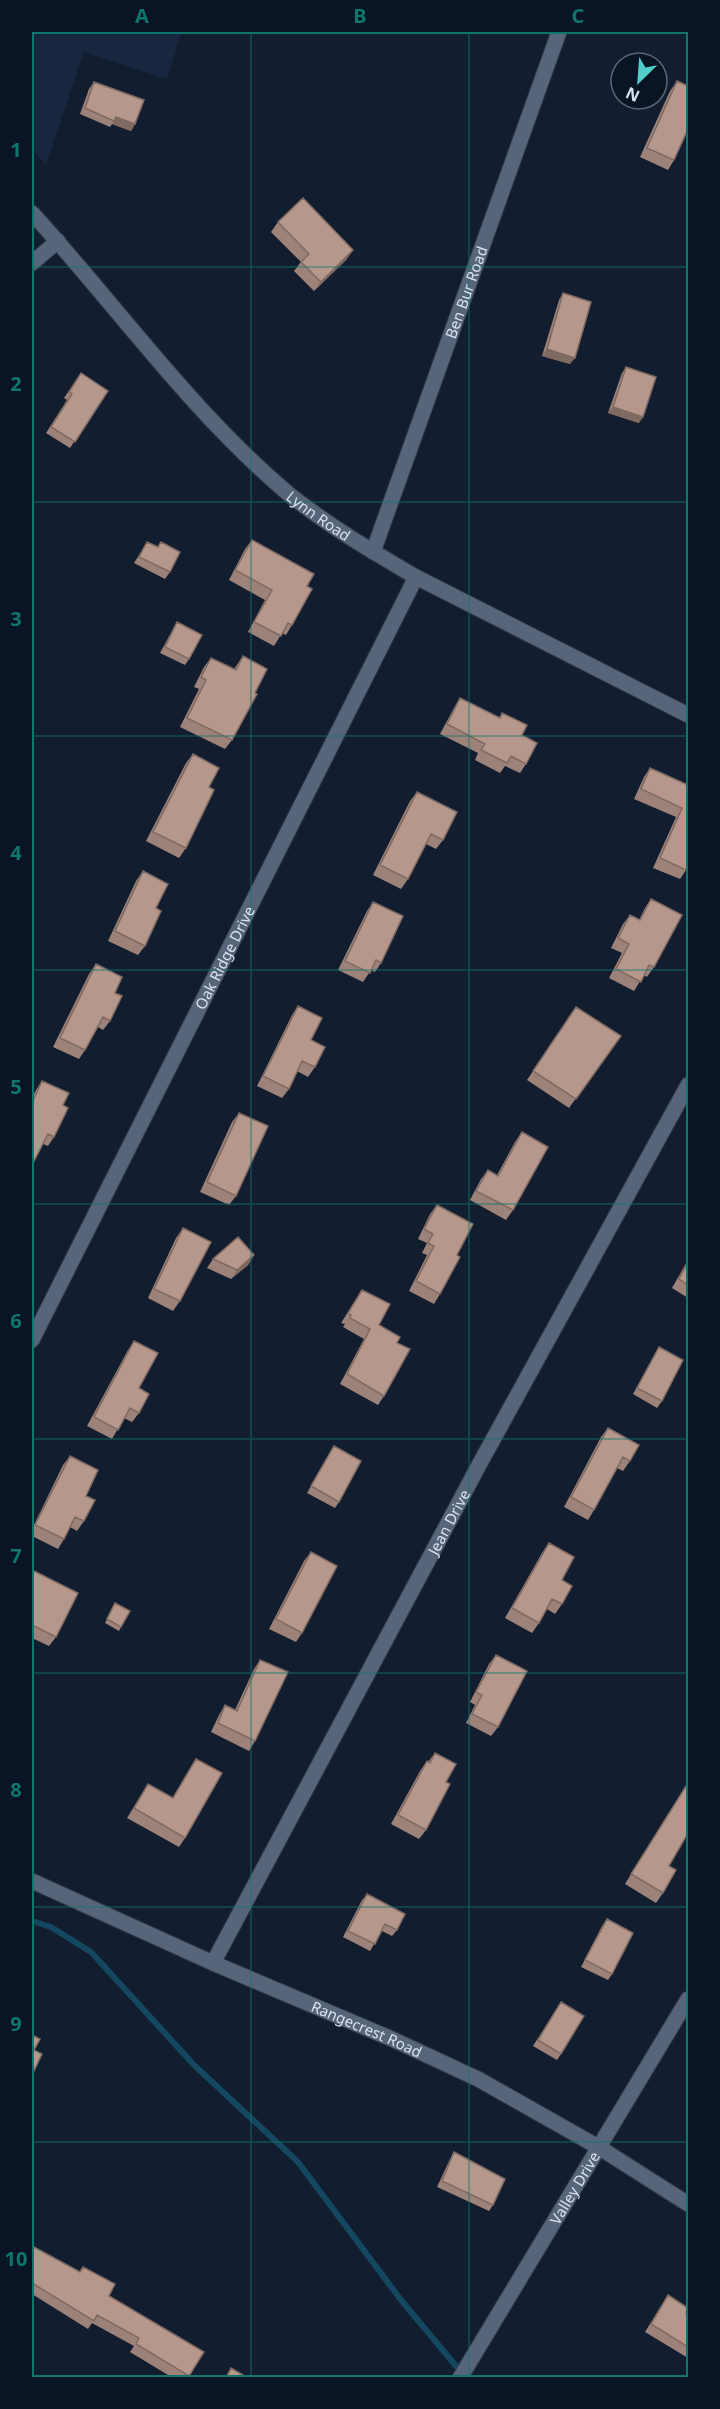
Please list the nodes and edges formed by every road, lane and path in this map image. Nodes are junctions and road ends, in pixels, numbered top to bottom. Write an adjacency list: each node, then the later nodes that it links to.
1 (559, 32): 5 (street, Ben Bur Road)
2 (32, 213): 3 (street, Lynn Road)
3 (58, 242): 4 (street); 5 (street, Lynn Road)
4 (32, 263)
5 (373, 552): 6 (street, Lynn Road)
6 (416, 577): 7 (street, Lynn Road); 9 (street, Oak Ridge Drive)
7 (688, 715)
8 (688, 1085): 11 (street, Jean Drive)
9 (32, 1340)
10 (32, 1881): 11 (street, Rangecrest Road)
11 (213, 1963): 13 (street, Rangecrest Road)
12 (688, 1999): 13 (street, Valley Drive)
13 (600, 2148): 14 (street, Rangecrest Road); 15 (street, Valley Drive)
14 (688, 2204)
15 (460, 2378)

